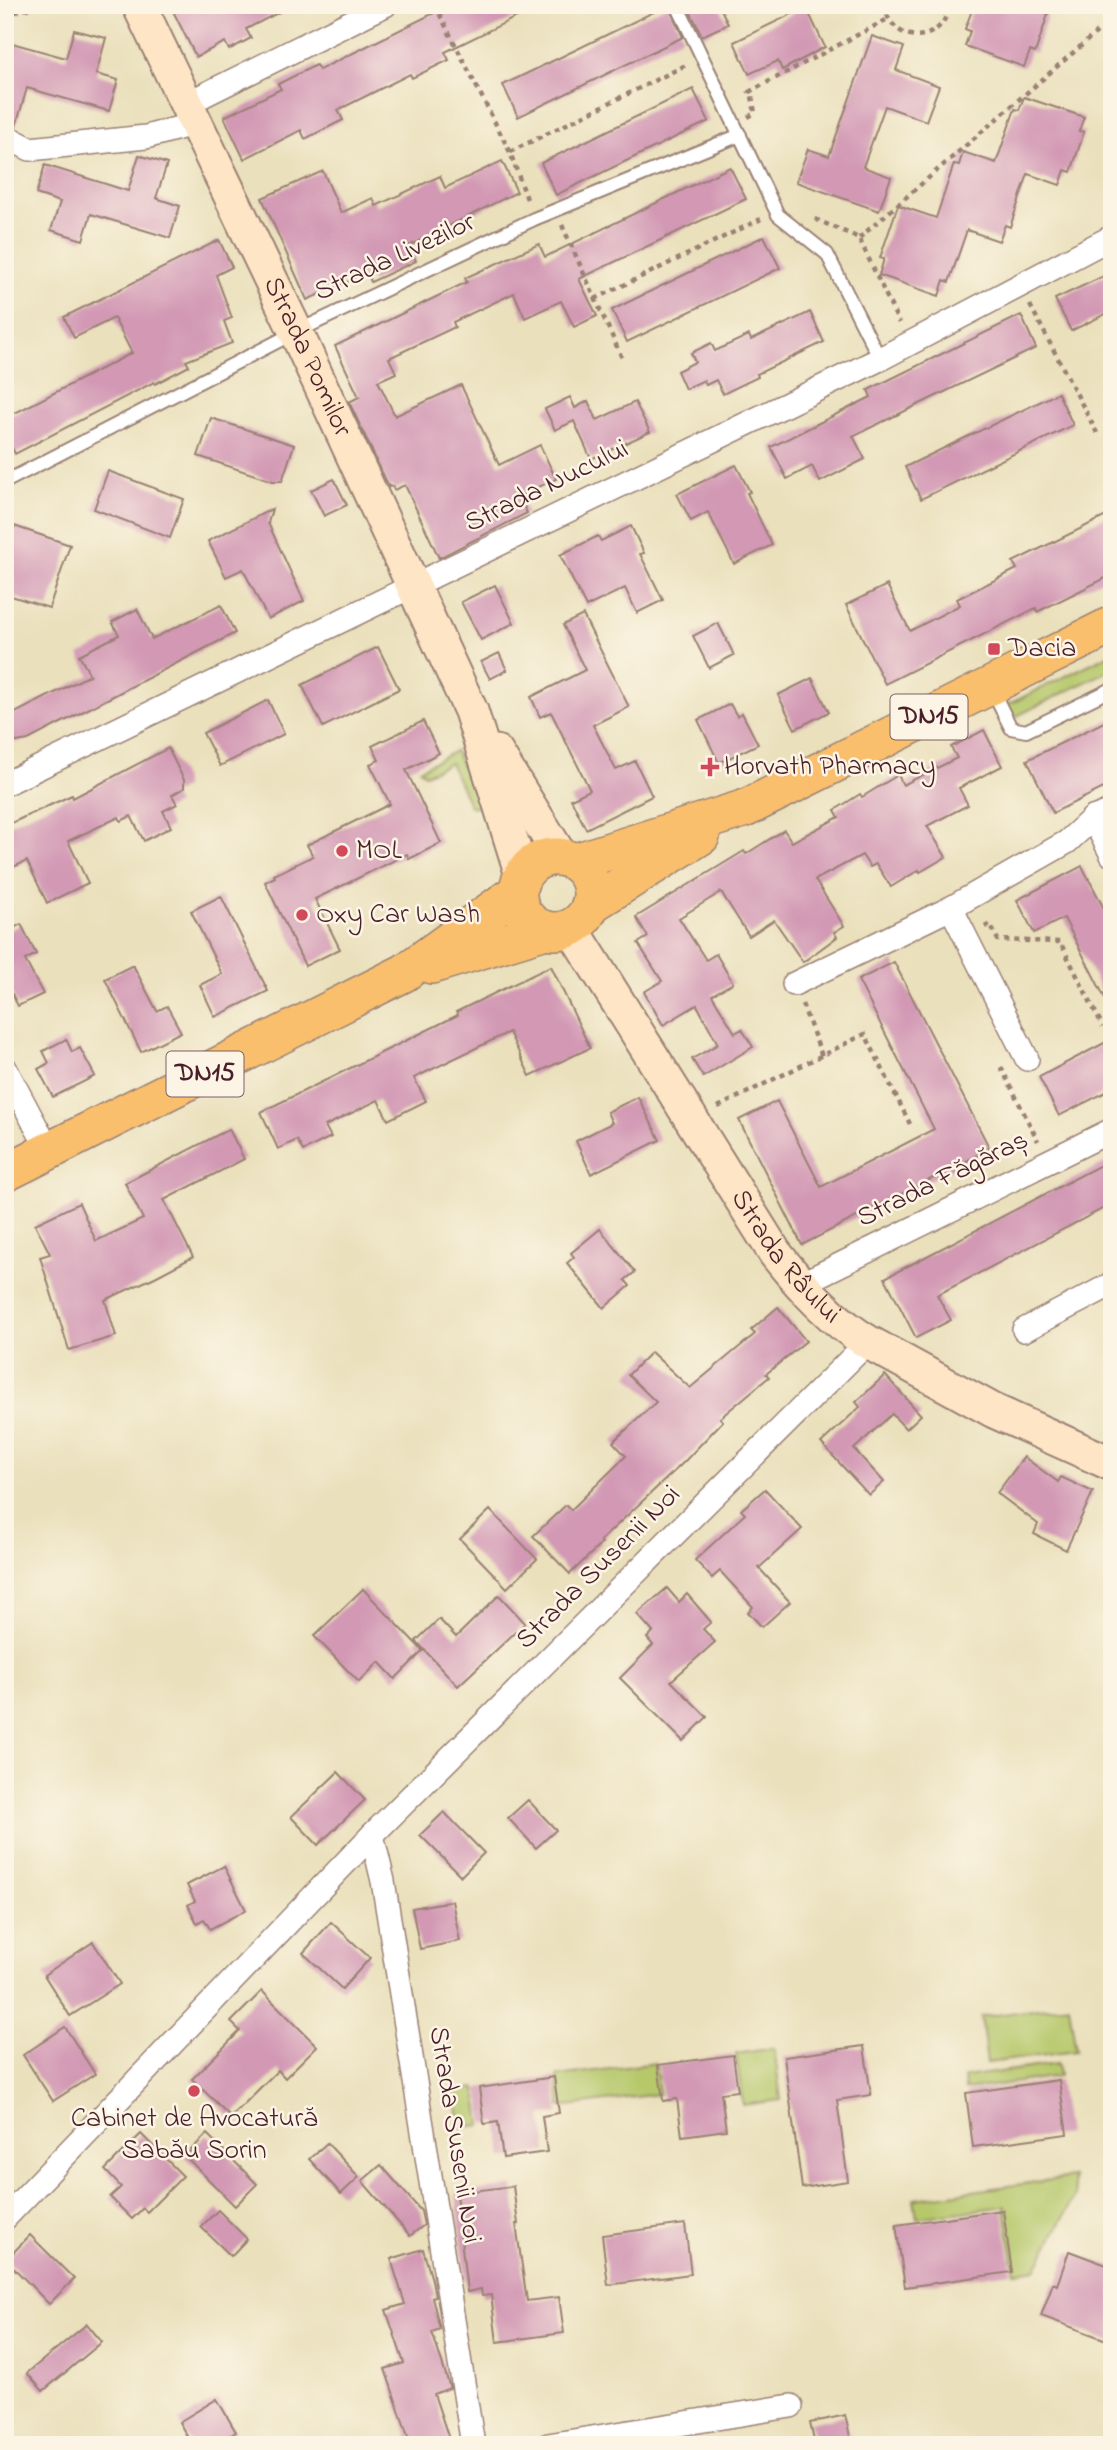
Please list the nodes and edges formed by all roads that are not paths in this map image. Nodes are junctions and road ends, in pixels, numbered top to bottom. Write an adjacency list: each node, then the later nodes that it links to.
1 (139, 5): 4 (street, Strada Pomilor)
2 (385, 5): 4 (street)
3 (677, 5): 5 (lane)
4 (192, 113): 6 (street); 8 (street, Strada Pomilor)
5 (746, 132): 8 (lane, Strada Livezilor); 9 (lane)
6 (5, 136)
7 (1112, 237): 9 (street, Strada Nucului)
8 (296, 331): 10 (lane, Strada Livezilor); 11 (street, Strada Pomilor)
9 (880, 359): 11 (street, Strada Nucului)
10 (5, 482)
11 (414, 584): 15 (street, Strada Pomilor); 16 (street, Strada Nucului)
12 (1112, 625): 13 (main road, DN15)
13 (990, 686): 14 (lane); 17 (main road, DN15)
14 (1112, 689)
15 (471, 712): 20 (street, Strada Pomilor); 21 (street, Strada Pomilor)
16 (5, 784)
17 (747, 808): 20 (main road, DN15); 23 (main road, DN15)
18 (1103, 814): 19 (street); 22 (street)
19 (1112, 855)
20 (568, 860): 21 (main road, DN15); 23 (main road)
21 (520, 883): 23 (main road); 24 (main road, DN15)
22 (951, 908): 25 (street); 26 (street)
23 (569, 921): 24 (main road, DN15); 31 (street, Strada Râului)
24 (404, 973): 29 (main road, DN15)
25 (794, 984)
26 (1027, 1059)
27 (5, 1068): 29 (street)
28 (1112, 1130): 31 (street, Strada Făgăraș)
29 (49, 1151): 30 (main road, DN15)
30 (5, 1173)
31 (801, 1284): 34 (street, Strada Râului)
32 (1112, 1284): 33 (street)
33 (1024, 1330)
34 (868, 1342): 35 (street, Strada Râului); 36 (street, Strada Susenii Noi)
35 (1112, 1464)
36 (372, 1835): 37 (street, Strada Susenii Noi); 39 (street, Strada Susenii Noi)
37 (5, 2218)
38 (791, 2406): 40 (street)
39 (478, 2444)
40 (548, 2445)

